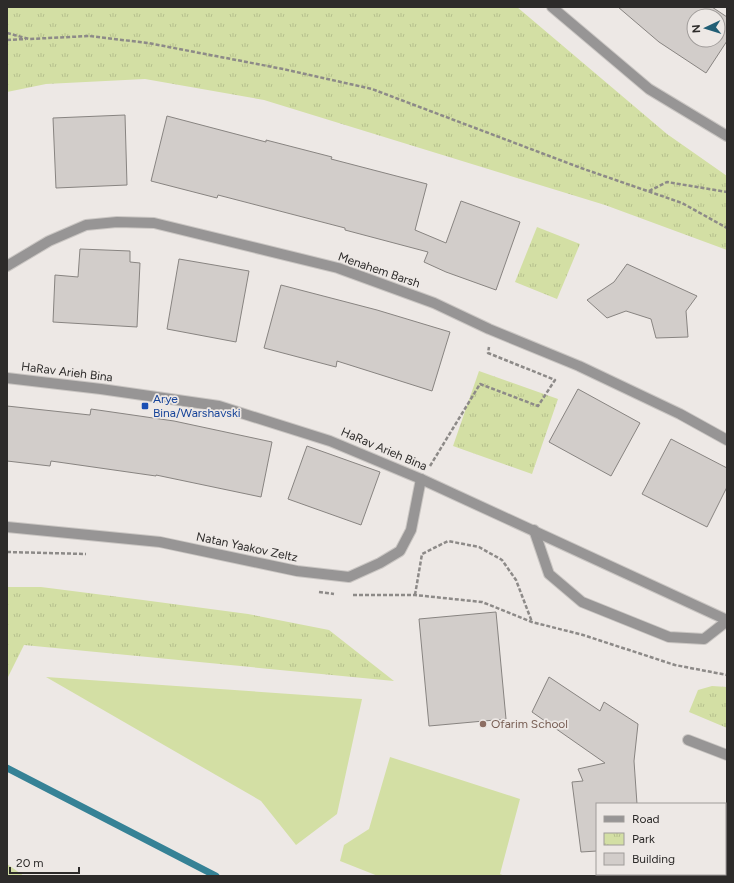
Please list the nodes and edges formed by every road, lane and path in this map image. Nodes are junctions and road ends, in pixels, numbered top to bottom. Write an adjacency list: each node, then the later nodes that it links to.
1 (552, 7): 5 (street)
2 (7, 33): 3 (path)
3 (30, 39): 4 (path); 6 (path)
4 (7, 40)
5 (727, 136)
6 (648, 191): 7 (path); 8 (path)
7 (727, 192)
8 (727, 228)
9 (7, 266): 10 (street, Menahem Barsh)
10 (489, 329): 12 (street, Menahem Barsh); 13 (path)
11 (7, 378): 13 (street, HaRav Arieh Bina)
12 (727, 440)
13 (421, 479): 14 (street, Natan Yaakov Zeltz); 15 (street, HaRav Arieh Bina)
14 (7, 527)
15 (534, 530): 22 (street, HaRav Arieh Bina); 22 (street)
16 (7, 552): 17 (path)
17 (90, 554)
18 (318, 592): 19 (path)
19 (340, 594)
20 (348, 594): 21 (path)
21 (415, 595): 23 (path); 23 (path)
22 (727, 620)
23 (532, 622): 24 (path)
24 (727, 675)
25 (688, 740): 26 (street)
26 (727, 756)

